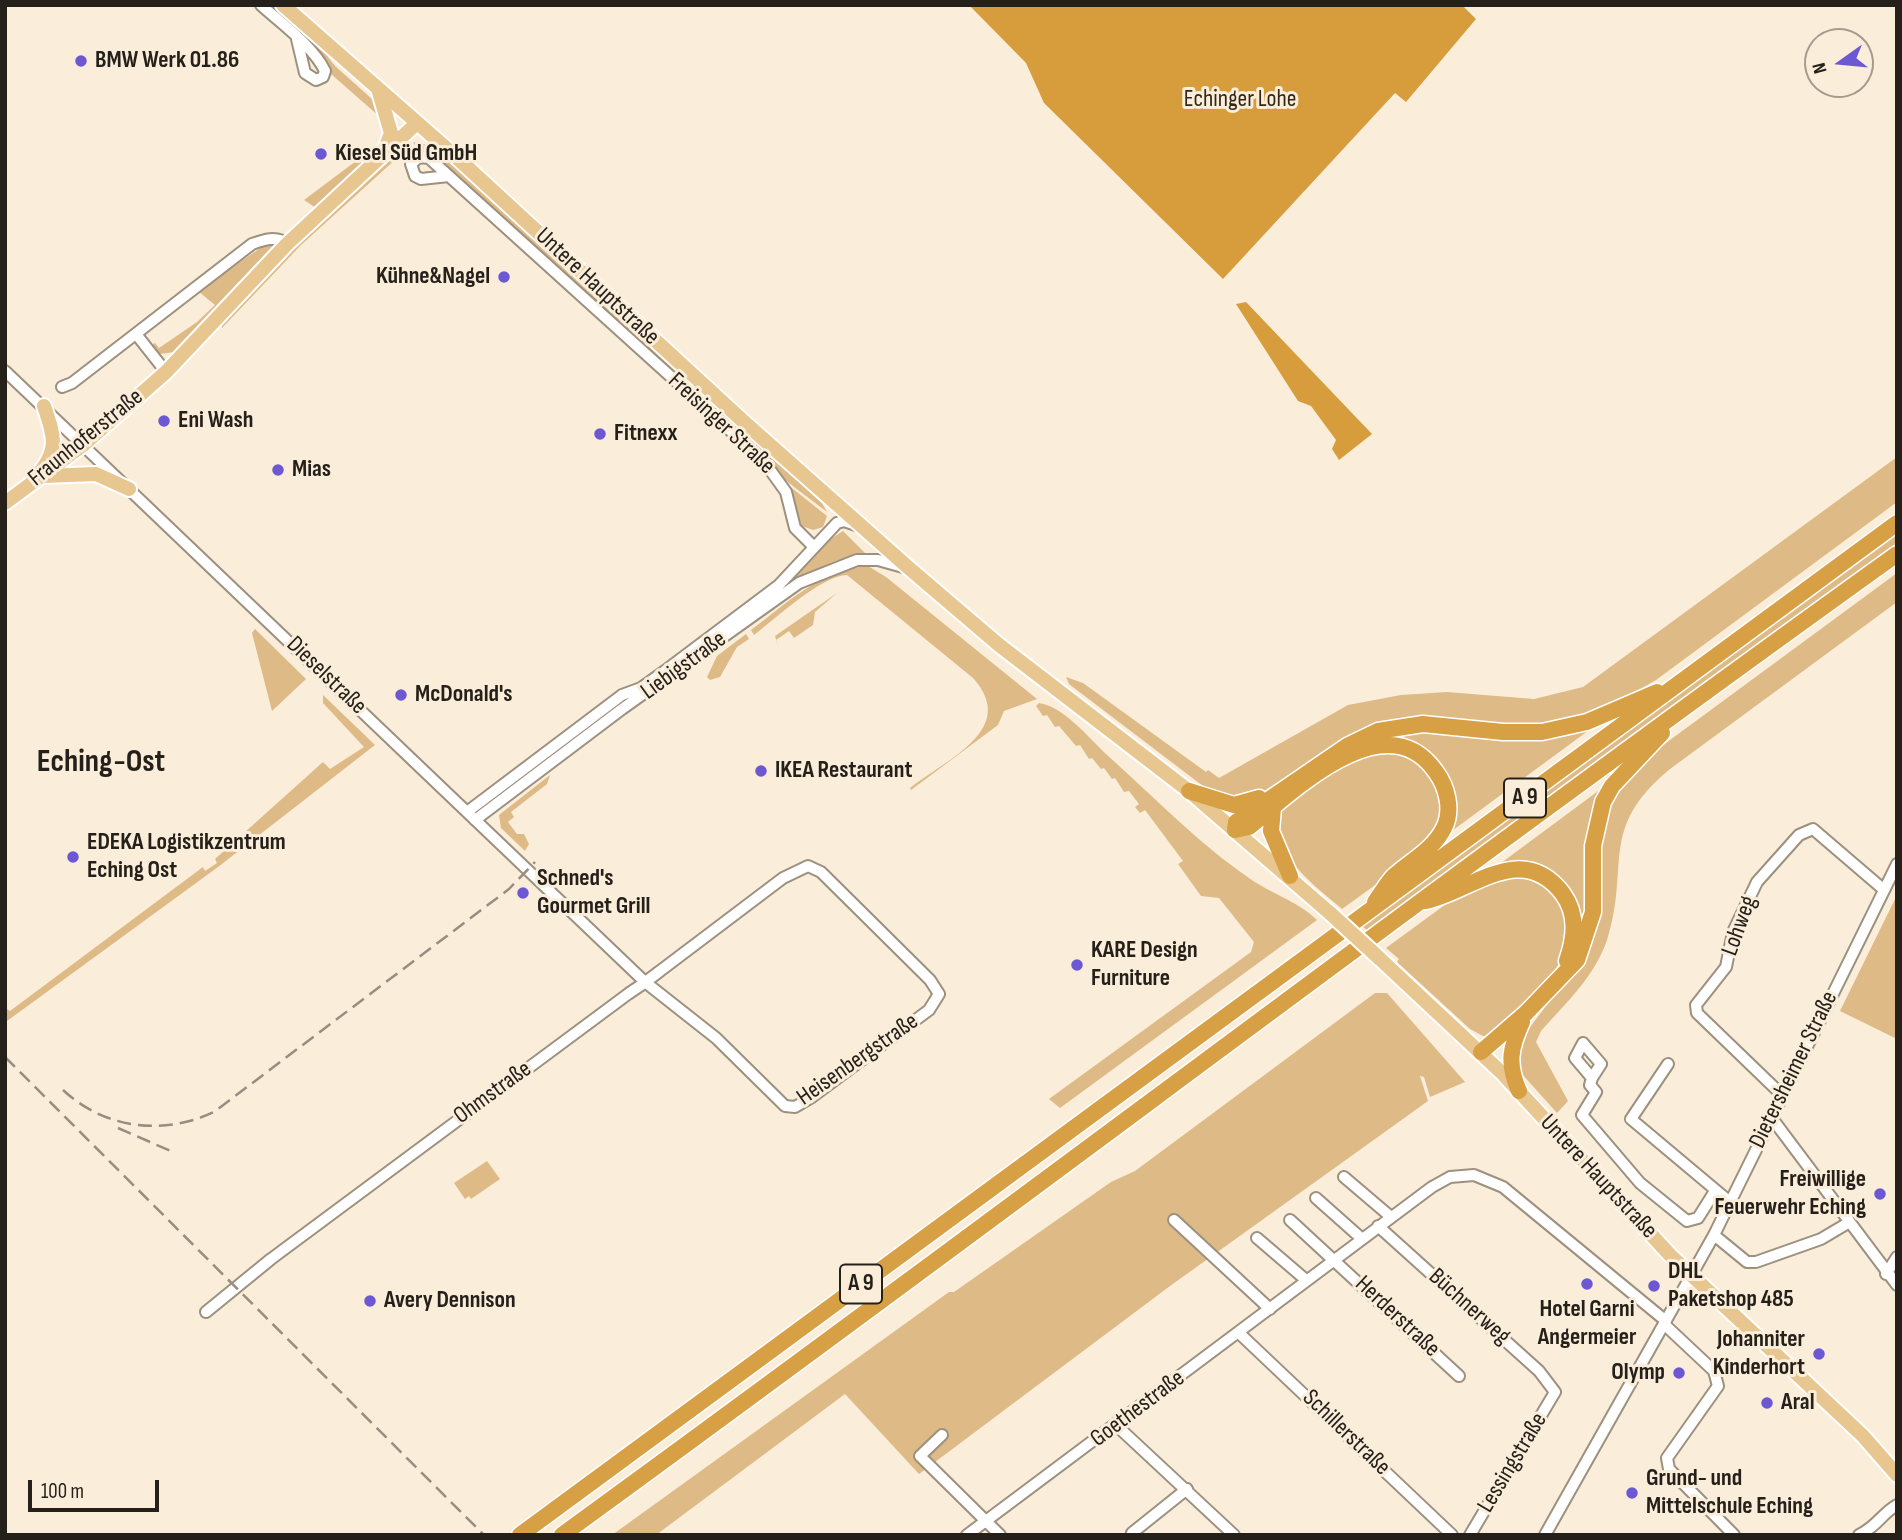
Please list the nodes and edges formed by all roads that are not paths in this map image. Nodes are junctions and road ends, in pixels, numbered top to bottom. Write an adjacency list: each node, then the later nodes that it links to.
1 (261, 5): 3 (street)
2 (283, 5): 4 (main road, Untere Hauptstraße)
3 (297, 39)
4 (378, 91): 5 (main road, Untere Hauptstraße); 6 (main road)
5 (416, 123): 6 (main road, Fraunhoferstraße); 18 (main road, Untere Hauptstraße)
6 (382, 155): 8 (main road, Fraunhoferstraße)
7 (449, 176): 23 (street, Freisinger Straße)
8 (287, 244): 9 (street, Fraunhoferstraße); 11 (main road, Fraunhoferstraße)
9 (136, 334): 11 (street, Fraunhoferstraße); 12 (street, Fraunhoferstraße)
10 (5, 371): 13 (street, Dieselstraße)
11 (166, 372): 14 (main road, Fraunhoferstraße)
12 (62, 387)
13 (44, 406): 14 (street, Dieselstraße); 16 (main road)
14 (83, 445): 15 (main road, Fraunhoferstraße); 17 (street, Dieselstraße)
15 (42, 476): 16 (main road, Fraunhoferstraße); 17 (main road)
16 (29, 485): 19 (main road, Fraunhoferstraße)
17 (129, 489): 30 (street, Dieselstraße)
18 (828, 497): 20 (street); 22 (main road, Untere Hauptstraße)
19 (5, 503)
20 (837, 523): 22 (street); 23 (street, Liebigstraße)
21 (1897, 523): 26 (highway, A 9)
22 (865, 529): 25 (main road, Untere Hauptstraße)
23 (814, 547): 30 (street, Liebigstraße)
24 (1897, 554): 27 (highway, A 9)
25 (909, 569): 28 (main road, Untere Hauptstraße); 30 (street, Liebigstraße)
26 (1684, 680): 29 (highway); 37 (highway, A 9)
27 (1692, 702): 36 (highway, A 9); 38 (highway)
28 (1189, 790): 29 (highway); 31 (main road, Untere Hauptstraße)
29 (1272, 801): 31 (highway); 33 (highway); 37 (highway)
30 (471, 816): 39 (street, Dieselstraße)
31 (1235, 830): 33 (main road, Untere Hauptstraße)
32 (1897, 864): 35 (street, Dietersheimer Straße)
33 (1290, 876): 42 (main road, Untere Hauptstraße, bridge)
34 (783, 878): 39 (street, Ohmstraße); 39 (street, Heisenbergstraße)
35 (1883, 889): 46 (street, Dietersheimer Straße); 46 (street, Lohweg)
36 (1420, 902): 38 (highway); 80 (highway, A 9)
37 (1365, 915): 79 (highway, A 9)
38 (1564, 973): 40 (highway)
39 (645, 982): 67 (street, Ohmstraße)
40 (1526, 1013): 41 (highway); 42 (highway)
41 (1512, 1043): 42 (highway); 45 (highway)
42 (1484, 1054): 45 (main road, Untere Hauptstraße)
43 (1668, 1064): 49 (street)
44 (1592, 1078): 49 (street)
45 (1519, 1091): 63 (main road, Untere Hauptstraße)
46 (1781, 1094): 47 (street, Dietersheimer Straße)
47 (1771, 1116): 51 (street, Dietersheimer Straße); 55 (street)
48 (1345, 1177): 52 (street)
49 (1715, 1191): 51 (street)
50 (1316, 1198): 59 (street)
51 (1730, 1202): 57 (street, Dietersheimer Straße)
52 (1391, 1217): 56 (street, Goethestraße); 68 (street, Goethestraße)
53 (1174, 1220): 66 (street)
54 (1290, 1220): 61 (street)
55 (1848, 1223): 57 (street); 62 (street)
56 (1378, 1226): 59 (street, Goethestraße); 71 (street, Büchnerweg)
57 (1714, 1235): 63 (street, Dietersheimer Straße)
58 (1257, 1238): 64 (street)
59 (1361, 1238): 61 (street, Goethestraße)
60 (1897, 1257): 62 (street)
61 (1334, 1258): 64 (street, Goethestraße); 70 (street, Herderstraße)
62 (1886, 1274): 65 (street)
63 (1692, 1276): 68 (street, Dietersheimer Straße); 74 (main road, Untere Hauptstraße)
64 (1306, 1280): 66 (street, Goethestraße)
65 (1897, 1285)
66 (1270, 1309): 69 (street, Goethestraße)
67 (206, 1312)
68 (1665, 1323): 86 (street, Dietersheimer Straße); 87 (street, Goethestraße)
69 (1239, 1333): 72 (street, Goethestraße); 84 (street, Schillerstraße)
70 (1460, 1376)
71 (1555, 1392): 85 (street, Lessingstraße)
72 (1117, 1426): 75 (street); 77 (street, Goethestraße)
73 (942, 1435): 77 (street)
74 (1897, 1475)
75 (1188, 1489): 78 (street); 83 (street)
76 (1897, 1505): 88 (street)
77 (986, 1521): 81 (street, Goethestraße); 82 (street)
78 (1132, 1533)
79 (520, 1535)
80 (562, 1535)
81 (967, 1535)
82 (1000, 1535)
83 (1234, 1535)
84 (1452, 1535)
85 (1470, 1535)
86 (1545, 1535)
87 (1734, 1535)
88 (1859, 1535)

